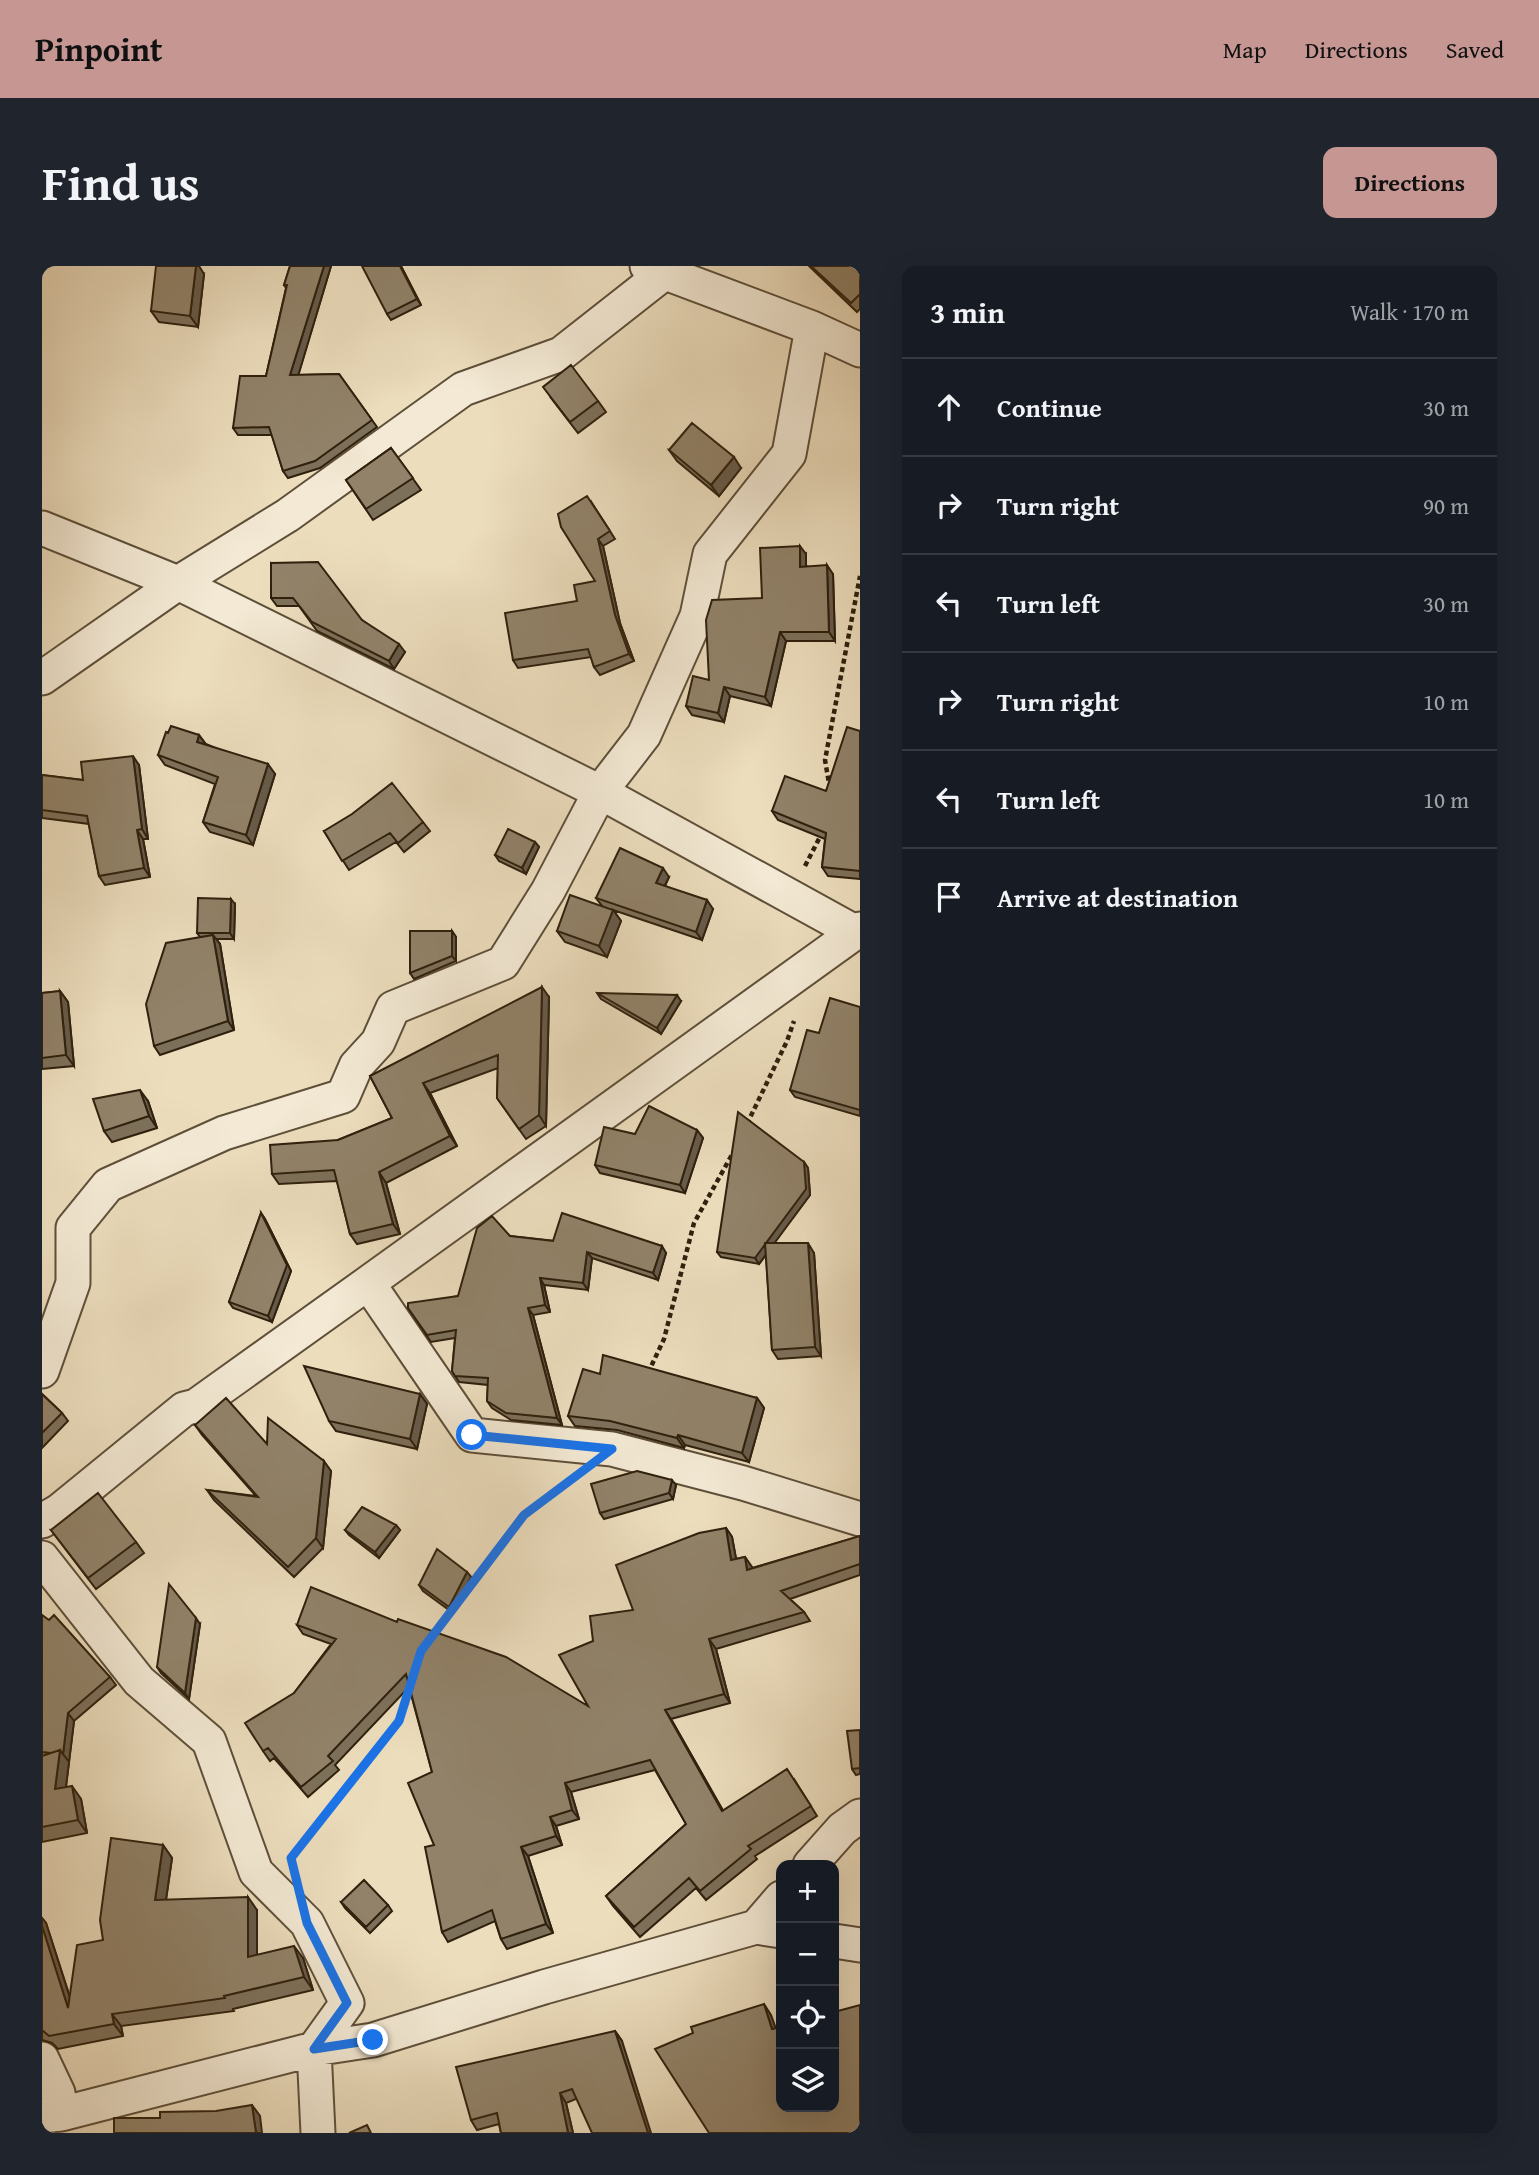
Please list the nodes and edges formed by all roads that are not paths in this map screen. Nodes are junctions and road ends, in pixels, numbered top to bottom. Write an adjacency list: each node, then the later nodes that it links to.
1 (662, 268): 2 (street); 5 (street)
2 (812, 328): 3 (street); 7 (street)
3 (860, 350)
4 (42, 528): 5 (street)
5 (178, 583): 6 (street); 7 (street)
6 (42, 678)
7 (600, 792): 8 (street); 10 (street)
8 (857, 931): 9 (street)
9 (368, 1283): 11 (street); 12 (street)
10 (42, 1371)
11 (860, 1519)
12 (42, 1521)
13 (42, 1558): 20 (street)
14 (860, 1816): 15 (street)
15 (814, 1860)
16 (776, 1911): 17 (street)
17 (769, 1929): 20 (street)
18 (839, 1942): 19 (street)
19 (860, 1945)
20 (314, 2049): 22 (street); 23 (street)
21 (42, 2059): 22 (street)
22 (51, 2115)
23 (318, 2133)

